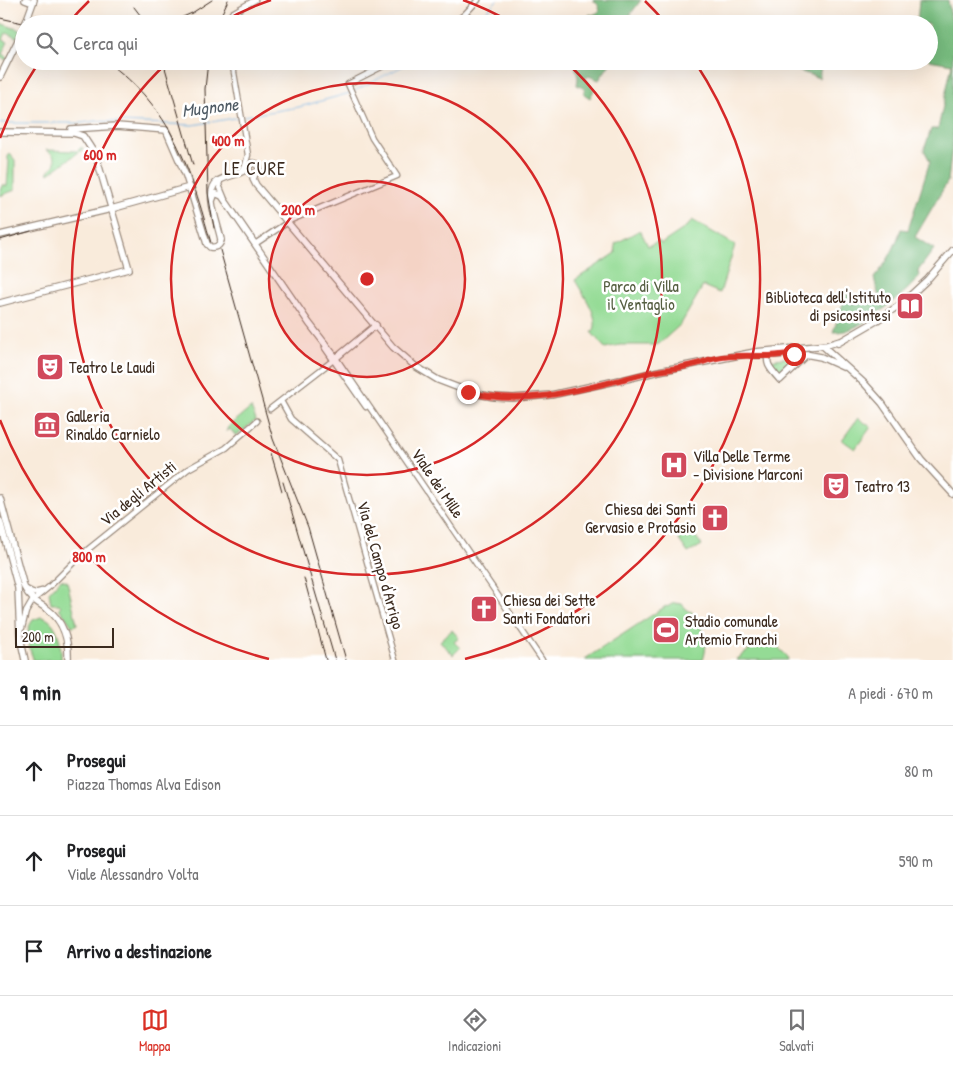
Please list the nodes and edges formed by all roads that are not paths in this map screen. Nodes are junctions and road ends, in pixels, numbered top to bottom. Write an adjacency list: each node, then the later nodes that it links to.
1 (25, 0): 4 (main road)
2 (255, 0): 6 (street)
3 (478, 0): 7 (street)
4 (34, 2): 5 (main road)
5 (29, 15)
6 (231, 15)
7 (464, 15)
8 (15, 45): 11 (main road)
9 (234, 70): 15 (street)
10 (376, 70): 22 (street)
11 (0, 77)
12 (0, 132): 13 (main road)
13 (49, 132): 18 (main road); 21 (main road)
14 (248, 168): 15 (main road); 16 (main road); 16 (main road)
15 (238, 172): 17 (main road)
16 (255, 174): 22 (main road)
17 (221, 180): 19 (main road); 20 (street)
18 (190, 187): 19 (main road, bridge); 21 (main road)
19 (212, 200): 20 (main road)
20 (227, 203): 24 (main road, Viale dei Mille)
21 (111, 208): 23 (main road); 26 (main road)
22 (287, 222): 24 (street); 27 (main road)
23 (0, 235)
24 (255, 244): 36 (main road, Viale dei Mille)
25 (953, 250): 28 (main road)
26 (0, 303)
27 (376, 325): 32 (main road); 36 (main road)
28 (840, 341): 29 (main road); 31 (main road)
29 (821, 346): 30 (main road); 31 (main road)
30 (772, 350): 32 (main road); 34 (main road)
31 (827, 352): 35 (main road); 37 (main road)
32 (754, 354): 34 (main road)
33 (807, 354): 34 (main road); 34 (main road); 35 (main road)
34 (767, 356)
35 (821, 357): 37 (main road)
36 (335, 359): 38 (street); 51 (street, Viale dei Mille)
37 (849, 370): 41 (main road)
38 (281, 401): 39 (street); 50 (street, Via del Campo d'Arrigo)
39 (270, 409)
40 (257, 421): 45 (street, Via degli Artisti)
41 (953, 494)
42 (0, 498): 44 (main road)
43 (0, 520): 47 (main road)
44 (25, 588): 45 (street); 46 (main road)
45 (46, 590): 46 (street, Via degli Artisti)
46 (33, 600): 47 (street); 49 (main road)
47 (20, 637): 48 (main road)
48 (25, 660)
49 (68, 660)
50 (395, 660)
51 (541, 660)

